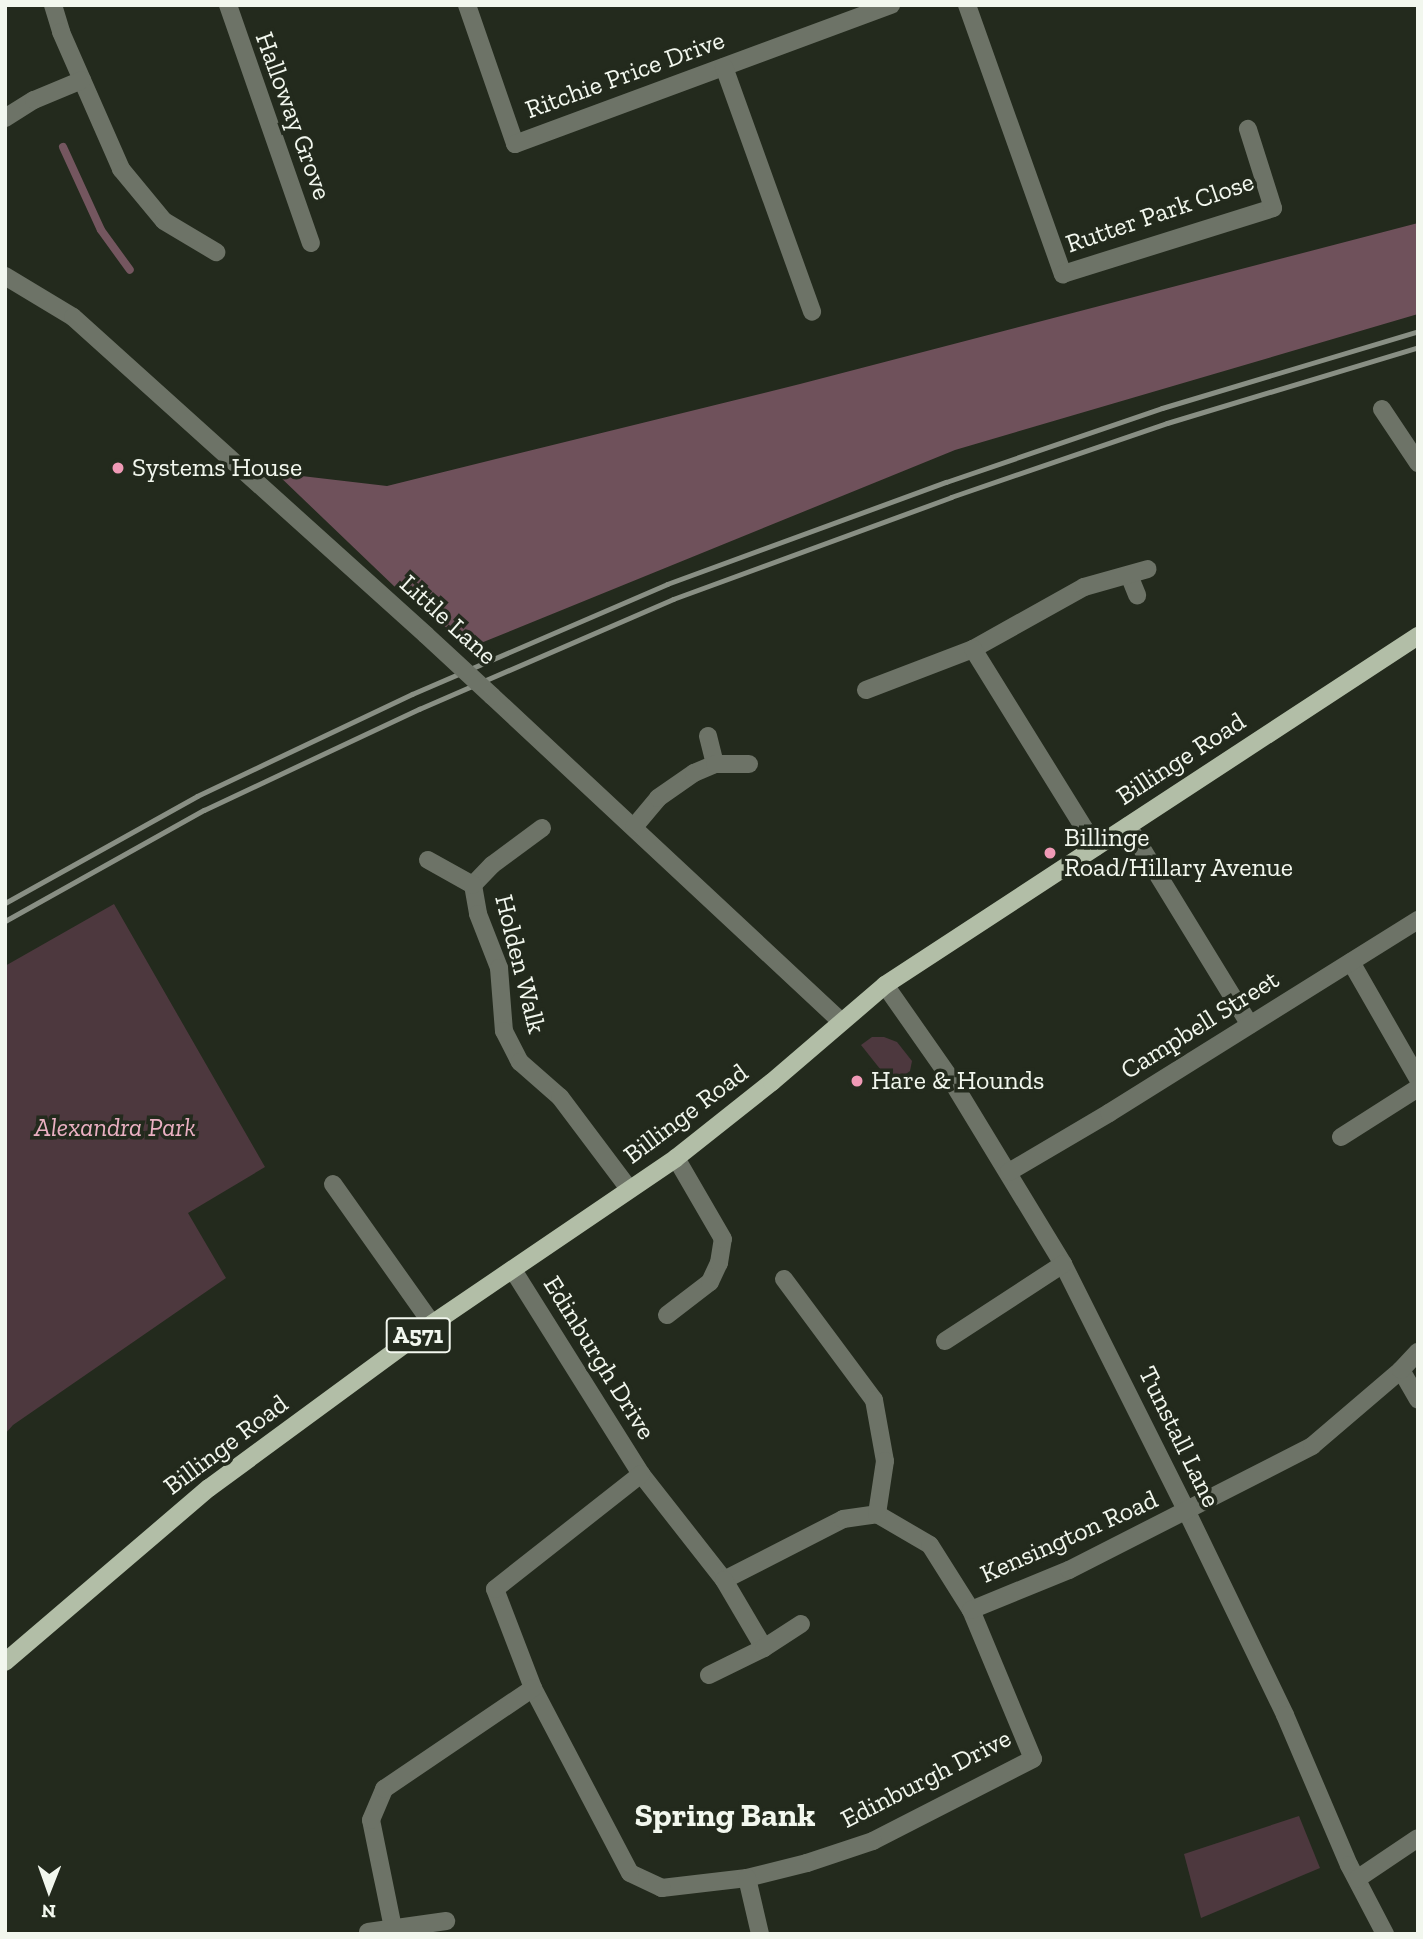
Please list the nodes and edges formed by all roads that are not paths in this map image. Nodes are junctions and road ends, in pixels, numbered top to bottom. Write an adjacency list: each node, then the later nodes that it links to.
1 (53, 5): 7 (street)
2 (228, 5): 10 (street, Halloway Grove)
3 (467, 5): 6 (street, Ritchie Price Drive)
4 (891, 5): 6 (street, Ritchie Price Drive)
5 (967, 5): 9 (street, Rutter Park Close)
6 (724, 67): 13 (street)
7 (82, 80): 8 (street); 11 (street)
8 (5, 118)
9 (1248, 129)
10 (311, 243)
11 (216, 252)
12 (5, 276): 26 (street, Little Lane, bridge)
13 (812, 312)
14 (1382, 409): 15 (street)
15 (1418, 463)
16 (1148, 569): 17 (street)
17 (1129, 575): 18 (street); 20 (street)
18 (1137, 595)
19 (1418, 636): 25 (main road, Billinge Road / A571)
20 (973, 649): 21 (street); 28 (street)
21 (866, 690)
22 (708, 736): 23 (street)
23 (715, 764): 24 (street); 26 (street)
24 (749, 764)
25 (1128, 826): 28 (main road, Billinge Road / A571); 35 (street)
26 (634, 827): 34 (street, Little Lane)
27 (542, 828): 30 (street, Holden Walk)
28 (1097, 847): 33 (main road, Billinge Road / A571)
29 (428, 860): 30 (street)
30 (473, 885): 42 (street, Holden Walk)
31 (1418, 920): 32 (street, Campbell Street)
32 (1351, 962): 35 (street, Campbell Street); 36 (street)
33 (885, 985): 34 (main road, Billinge Road / A571); 40 (street, Tunstall Lane)
34 (841, 1021): 39 (main road, Billinge Road / A571)
35 (1250, 1025): 40 (street, Campbell Street)
36 (1418, 1079)
37 (1418, 1088): 38 (street)
38 (1340, 1137)
39 (676, 1158): 42 (main road, Billinge Road / A571); 46 (street)
40 (1009, 1172): 43 (street, Tunstall Lane)
41 (332, 1184): 47 (street)
42 (629, 1189): 44 (main road, Billinge Road / A571)
43 (1063, 1264): 48 (street); 53 (street, Tunstall Lane)
44 (513, 1270): 47 (main road, Billinge Road / A571); 52 (street, Edinburgh Drive)
45 (784, 1279): 54 (street)
46 (667, 1315)
47 (432, 1324): 59 (main road, Billinge Road / A571)
48 (945, 1341)
49 (1418, 1352): 50 (street, Kensington Road)
50 (1401, 1370): 51 (street); 53 (street, Kensington Road)
51 (1418, 1399)
52 (641, 1474): 55 (street, Edinburgh Drive); 61 (street, Edinburgh Drive)
53 (1187, 1512): 56 (street, Kensington Road); 64 (street, Tunstall Lane)
54 (877, 1514): 55 (street); 56 (street, Edinburgh Drive)
55 (724, 1580): 58 (street, Edinburgh Drive)
56 (971, 1610): 63 (street, Edinburgh Drive)
57 (801, 1624): 58 (street)
58 (764, 1648): 60 (street)
59 (5, 1662)
60 (709, 1675)
61 (534, 1688): 63 (street, Edinburgh Drive); 66 (street)
62 (1418, 1838): 64 (street)
63 (747, 1878): 68 (street)
64 (1357, 1879): 69 (street, Tunstall Lane)
65 (446, 1921): 66 (street)
66 (393, 1928): 67 (street)
67 (368, 1932)
68 (760, 1934)
69 (1385, 1934)

